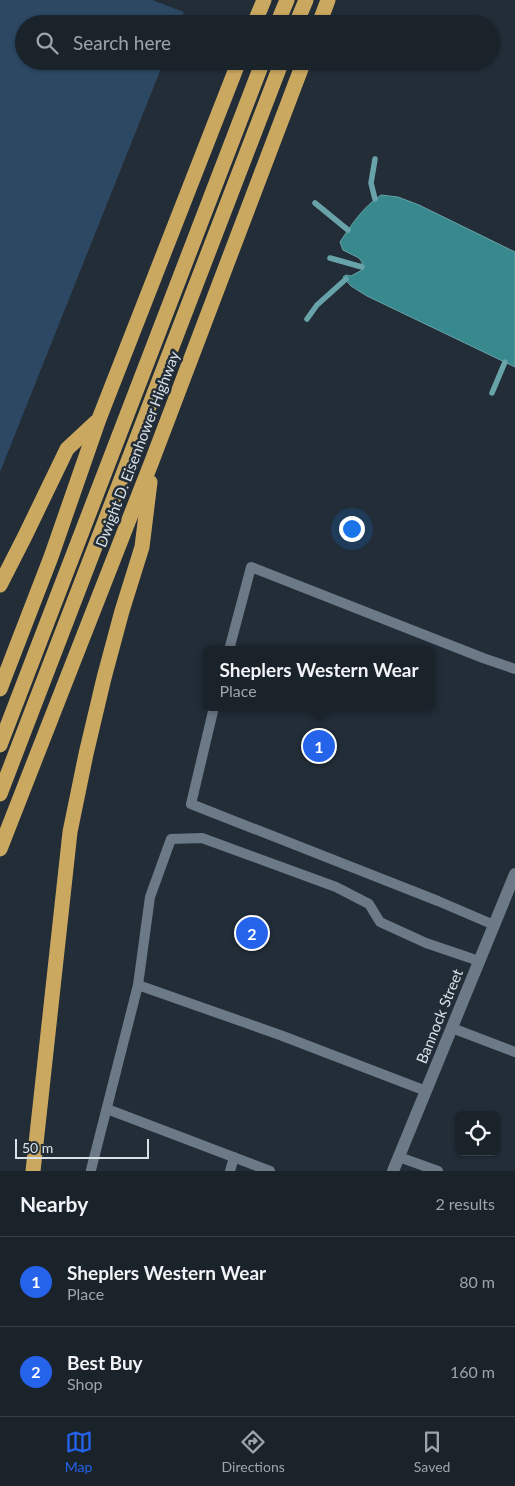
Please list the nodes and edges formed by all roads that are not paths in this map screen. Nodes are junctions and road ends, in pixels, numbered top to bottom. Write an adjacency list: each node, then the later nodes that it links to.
1 (264, 0): 5 (highway)
2 (286, 0): 6 (highway)
3 (306, 0): 7 (highway)
4 (328, 0): 8 (highway)
5 (258, 15)
6 (280, 15)
7 (300, 15)
8 (322, 15)
9 (235, 70): 13 (highway)
10 (260, 70): 20 (highway)
11 (279, 70): 21 (highway)
12 (301, 70): 14 (highway, Dwight D. Eisenhower Highway)
13 (99, 419): 15 (highway); 18 (highway)
14 (152, 461): 22 (highway, Dwight D. Eisenhower Highway); 33 (highway)
15 (0, 584)
16 (230, 646): 17 (lane)
17 (515, 669)
18 (0, 689)
19 (213, 711): 24 (lane)
20 (0, 744)
21 (0, 794)
22 (0, 849)
23 (515, 874): 24 (street, Bannock Street)
24 (494, 925): 25 (street, Bannock Street)
25 (479, 961): 26 (lane); 27 (street, Bannock Street)
26 (138, 984): 29 (lane); 30 (lane)
27 (452, 1028): 28 (lane); 29 (street, Bannock Street)
28 (515, 1052)
29 (426, 1091): 31 (street, Bannock Street)
30 (107, 1109): 32 (lane); 34 (lane)
31 (399, 1156): 35 (lane); 38 (street, Bannock Street)
32 (234, 1157): 36 (lane); 37 (lane)
33 (34, 1170)
34 (91, 1170)
35 (431, 1170)
36 (230, 1171)
37 (270, 1171)
38 (393, 1171)

